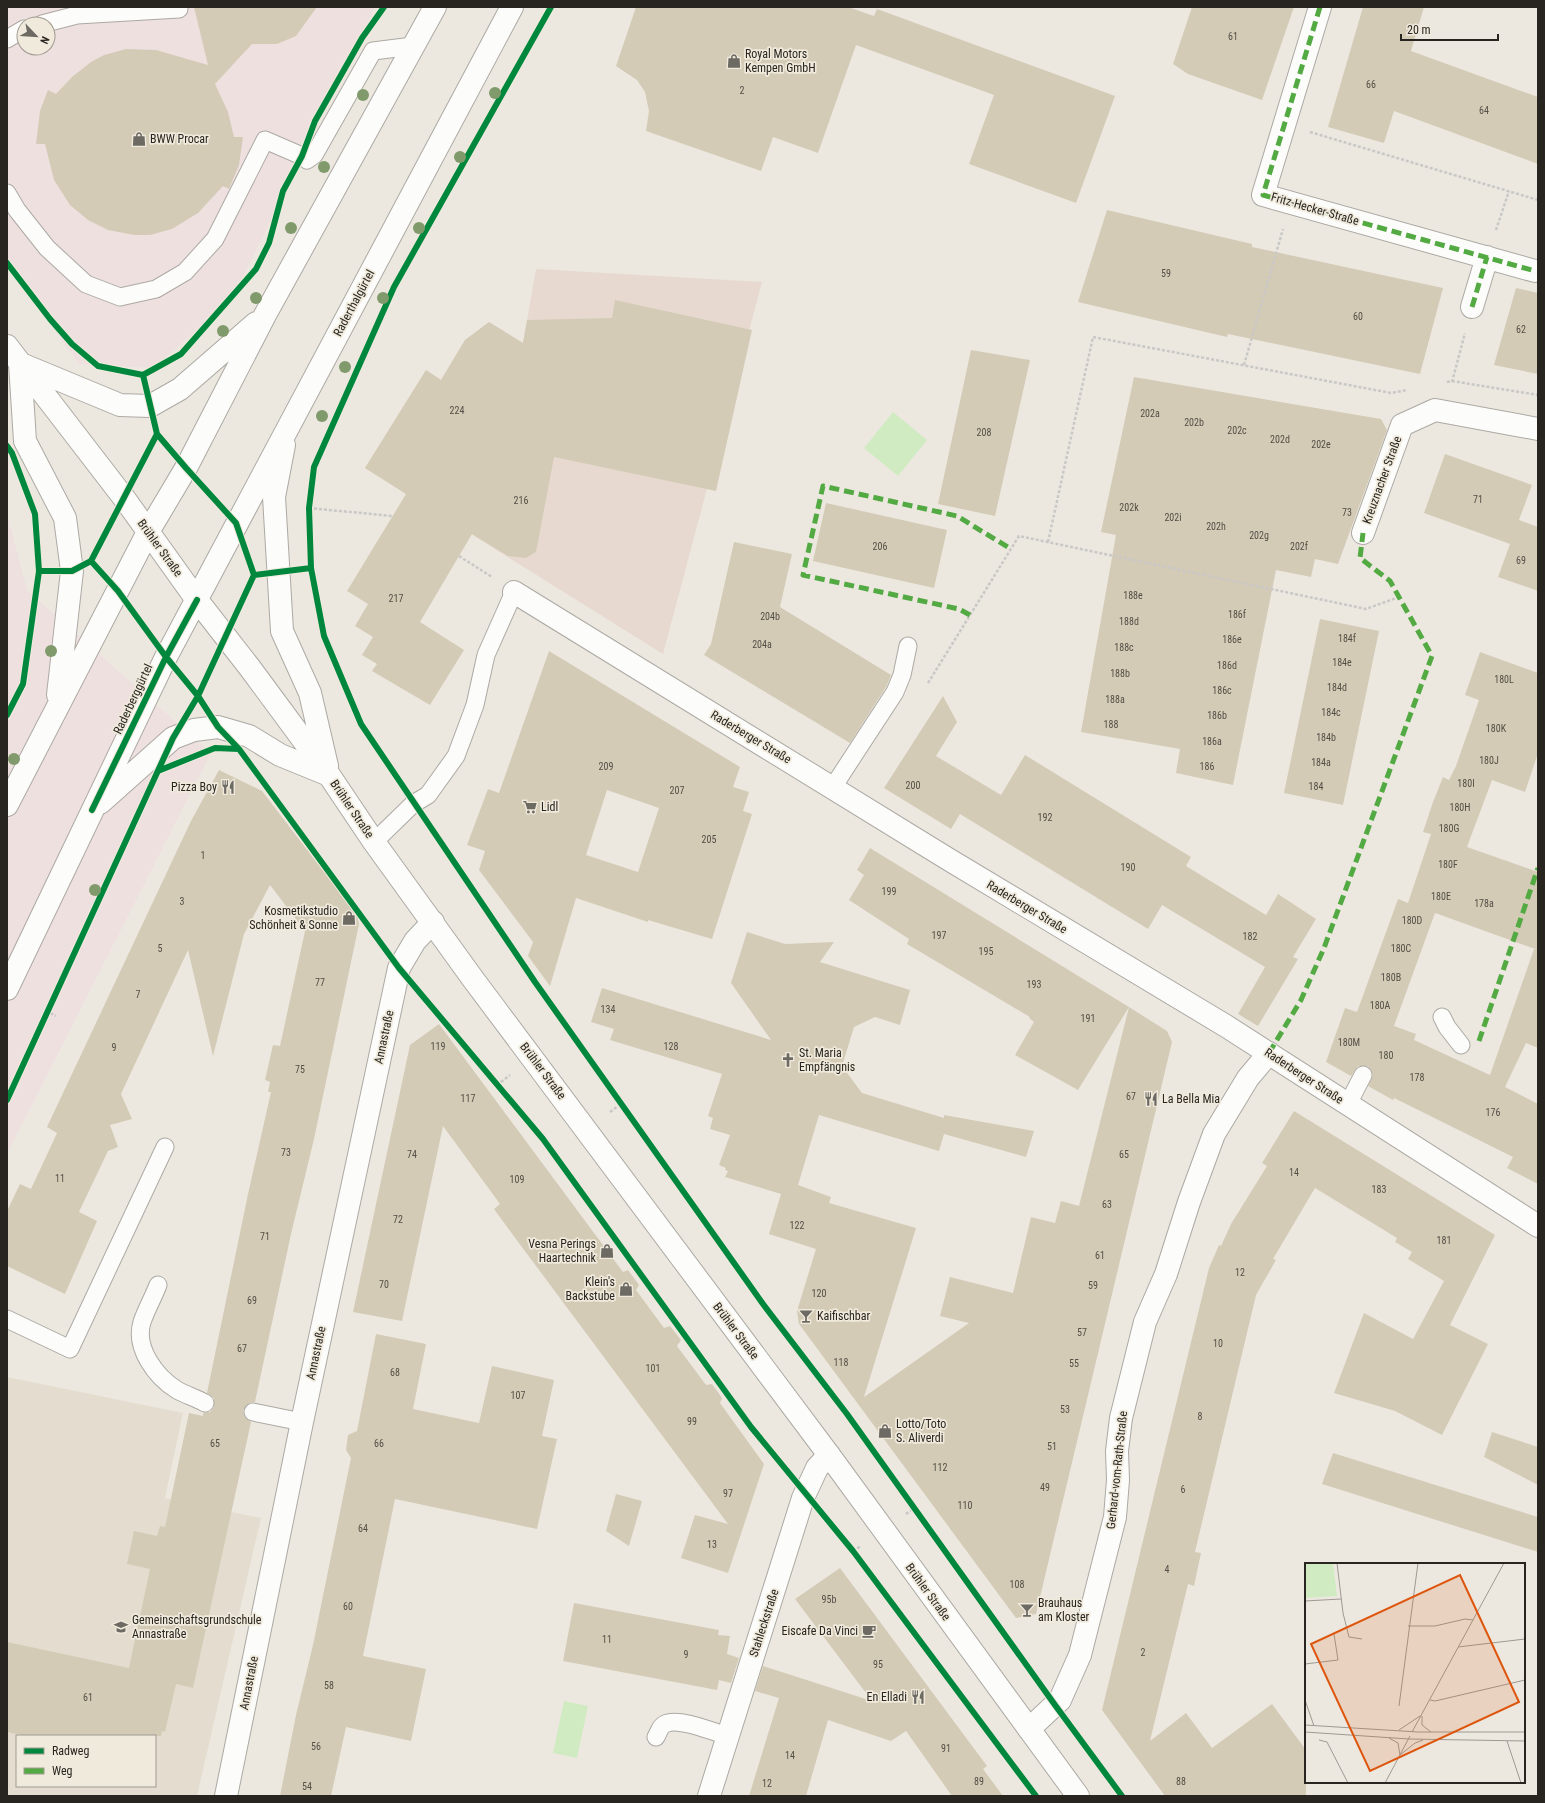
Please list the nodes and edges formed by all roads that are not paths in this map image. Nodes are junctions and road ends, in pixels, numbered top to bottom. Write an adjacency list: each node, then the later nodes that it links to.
1 (179, 7): 5 (lane)
2 (435, 7): 8 (street)
3 (512, 7): 16 (street, Raderthalgürtel)
4 (1320, 7): 10 (street, Fritz-Hecker-Straße)
5 (56, 20)
6 (16, 34): 7 (lane)
7 (7, 39)
8 (413, 46): 9 (lane); 13 (street)
9 (7, 193)
10 (1487, 257): 11 (street, Fritz-Hecker-Straße); 12 (street)
11 (1535, 271)
12 (1472, 307)
13 (265, 315): 15 (street); 18 (street)
14 (7, 346): 15 (street, Brühler Straße)
15 (20, 364): 18 (street, Brühler Straße); 23 (street)
16 (289, 423): 21 (street, Raderthalgürtel); 24 (street)
17 (1538, 429): 19 (street, Kreuznacher Straße)
18 (148, 532): 21 (street, Brühler Straße); 23 (street)
19 (1363, 533)
20 (514, 592): 25 (street, Raderberger Straße); 28 (lane)
21 (197, 600): 24 (street, Brühler Straße); 27 (street, Raderberggürtel)
22 (908, 646): 25 (lane)
23 (57, 708): 26 (street)
24 (329, 775): 27 (street); 28 (street, Brühler Straße)
25 (833, 787): 33 (street, Raderberger Straße)
26 (7, 805)
27 (92, 810): 30 (street, Raderberggürtel)
28 (374, 842): 29 (street, Brühler Straße)
29 (433, 922): 42 (street, Annastraße); 43 (street, Brühler Straße)
30 (7, 989)
31 (1442, 1017): 32 (lane)
32 (1462, 1045)
33 (1269, 1053): 35 (street, Raderberger Straße); 44 (street, Gerhard-vom-Rath-Straße)
34 (1363, 1075): 35 (lane)
35 (1348, 1104): 37 (street, Raderberger Straße)
36 (165, 1146): 39 (lane)
37 (1538, 1226)
38 (158, 1285): 40 (lane)
39 (7, 1319)
40 (206, 1402)
41 (253, 1412): 42 (lane)
42 (302, 1422): 47 (street, Annastraße)
43 (829, 1455): 44 (street, Brühler Straße); 46 (street, Stahleckstraße)
44 (1029, 1729): 49 (street, Brühler Straße)
45 (656, 1736): 46 (lane)
46 (727, 1736): 48 (street, Stahleckstraße)
47 (226, 1796)
48 (710, 1796)
49 (1078, 1796)

